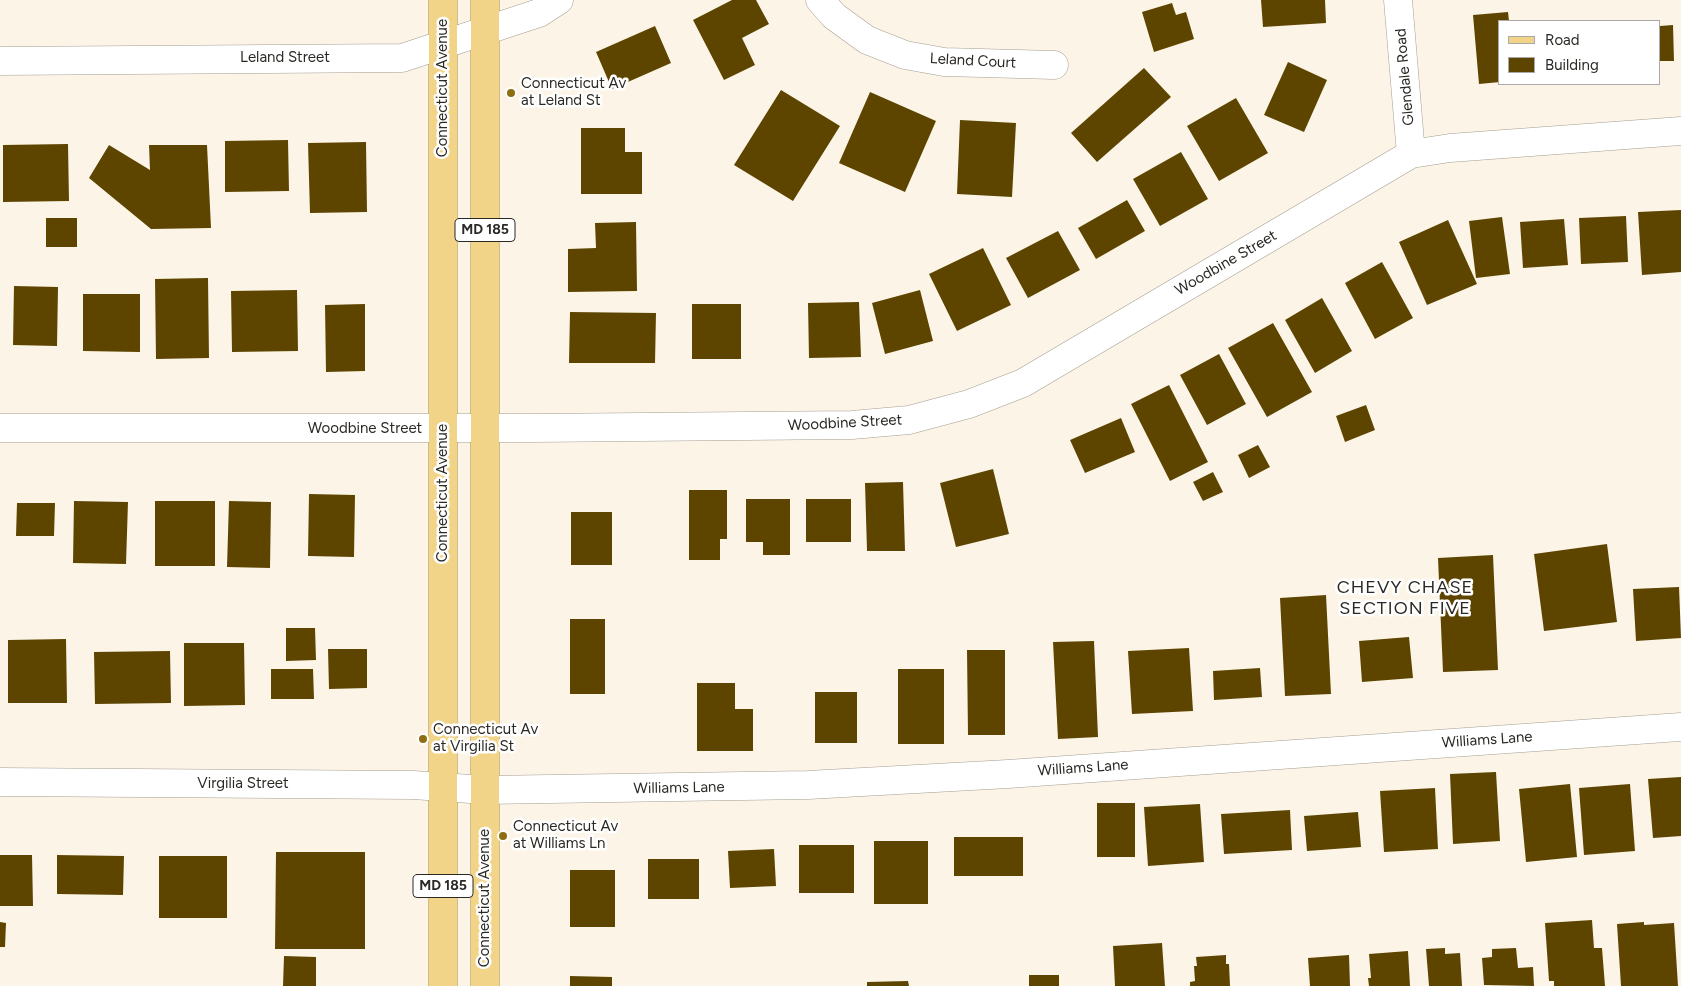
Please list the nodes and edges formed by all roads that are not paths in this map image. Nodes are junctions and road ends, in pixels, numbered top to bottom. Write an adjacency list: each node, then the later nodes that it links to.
1 (443, 0): 7 (main road, Connecticut Avenue / MD 185)
2 (485, 0): 6 (main road, Connecticut Avenue / MD 185)
3 (559, 0): 6 (street, Leland Street)
4 (820, 0): 9 (street, Leland Court)
5 (1398, 0): 11 (street, Glendale Road)
6 (485, 31): 7 (street, Leland Street); 13 (main road, Connecticut Avenue / MD 185)
7 (443, 44): 8 (street, Leland Street); 14 (main road, Connecticut Avenue / MD 185)
8 (0, 60)
9 (1054, 65)
10 (1681, 131): 11 (street, Woodbine Street)
11 (1411, 154): 13 (street, Woodbine Street)
12 (0, 428): 14 (street, Woodbine Street)
13 (485, 428): 14 (street, Woodbine Street); 18 (main road, Connecticut Avenue / MD 185)
14 (442, 429): 17 (main road, Connecticut Avenue / MD 185)
15 (1681, 727): 18 (street, Williams Lane)
16 (0, 782): 17 (street, Virgilia Street)
17 (443, 787): 18 (street, Virgilia Street); 19 (main road, Connecticut Avenue / MD 185)
18 (485, 790): 20 (main road, Connecticut Avenue / MD 185)
19 (443, 986)
20 (485, 986)

